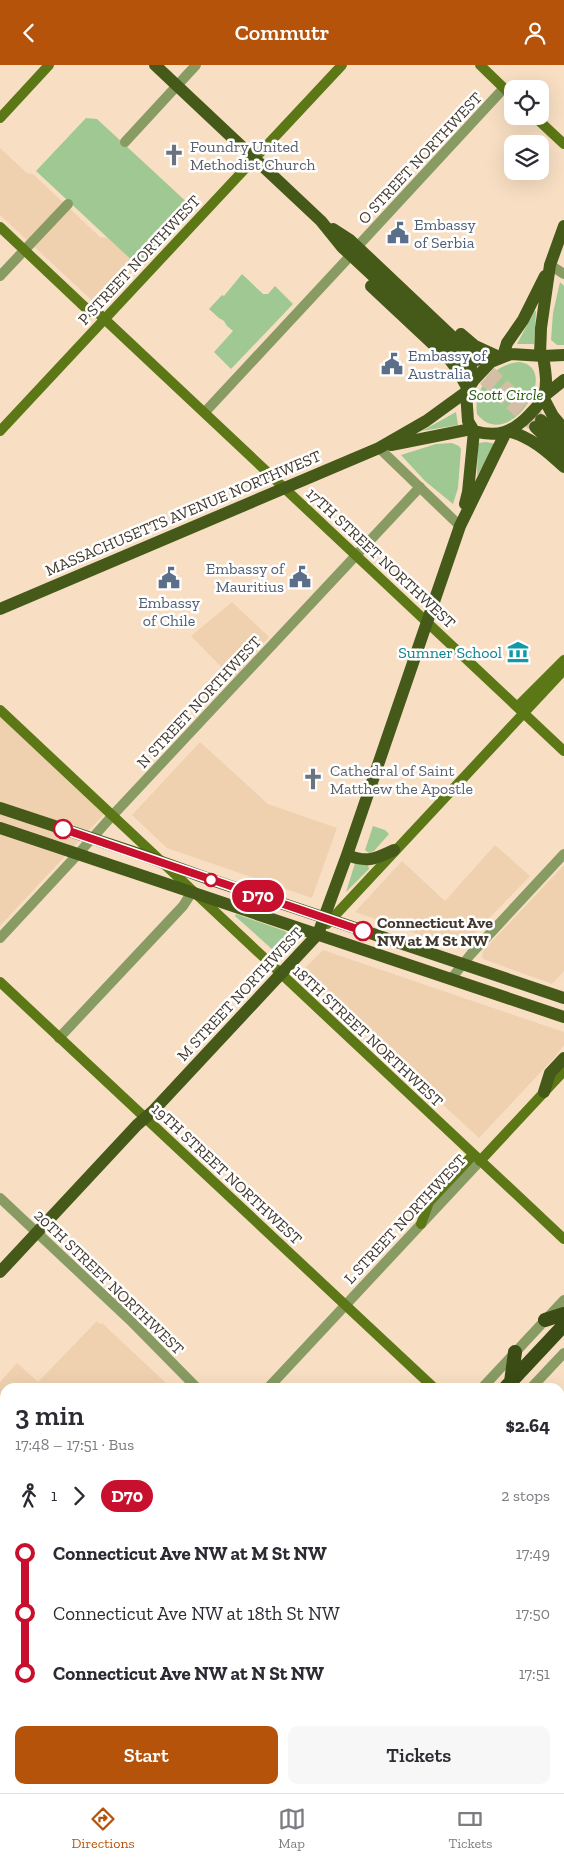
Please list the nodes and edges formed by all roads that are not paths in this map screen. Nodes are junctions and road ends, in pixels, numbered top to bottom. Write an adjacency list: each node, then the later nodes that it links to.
1 (49, 65): 8 (main road)
2 (155, 65): 6 (main road)
3 (196, 65): 6 (street)
4 (342, 65): 12 (main road, P STREET NORTHWEST)
5 (480, 65): 7 (main road)
6 (177, 86): 10 (street); 12 (main road)
7 (504, 88): 17 (street, O STREET NORTHWEST)
8 (0, 118)
9 (544, 125): 11 (main road)
10 (125, 142)
11 (564, 144)
12 (254, 158): 17 (main road); 21 (main road, P STREET NORTHWEST)
13 (68, 203): 16 (street)
14 (564, 226): 18 (main road)
15 (0, 227): 16 (main road, 17TH STREET NORTHWEST)
16 (24, 250): 20 (street); 21 (main road, 17TH STREET NORTHWEST)
17 (354, 251): 24 (main road); 25 (main road); 27 (main road); 29 (street, O STREET NORTHWEST)
18 (550, 265): 19 (street); 23 (main road); 24 (main road)
19 (564, 274)
20 (0, 276)
21 (104, 319): 29 (main road, 17TH STREET NORTHWEST); 32 (main road, P STREET NORTHWEST)
22 (564, 355): 23 (main road)
23 (541, 356): 24 (main road); 28 (main road)
24 (501, 357): 27 (main road)
25 (474, 364)
26 (564, 380): 28 (main road)
27 (467, 391): 31 (main road); 35 (main road, MASSACHUSETTS AVENUE NORTHWEST)
28 (543, 397): 30 (main road); 33 (main road)
29 (204, 412): 39 (main road, 17TH STREET NORTHWEST)
30 (564, 429)
31 (472, 430): 33 (main road); 35 (main road, MASSACHUSETTS AVENUE NORTHWEST); 40 (main road)
32 (0, 431)
33 (507, 431): 37 (main road); 40 (main road)
34 (564, 442): 36 (main road)
35 (379, 448): 38 (street); 39 (main road, MASSACHUSETTS AVENUE NORTHWEST)
36 (564, 455)
37 (564, 467)
38 (420, 487): 40 (street); 41 (street, N STREET NORTHWEST)
39 (285, 488): 41 (main road, 17TH STREET NORTHWEST); 42 (main road, MASSACHUSETTS AVENUE NORTHWEST)
40 (460, 526): 43 (main road)
41 (356, 555): 43 (main road, 17TH STREET NORTHWEST); 50 (street, N STREET NORTHWEST)
42 (0, 609)
43 (427, 623): 47 (main road, 17TH STREET NORTHWEST); 56 (main road)
44 (564, 660): 47 (main road)
45 (564, 670): 47 (main road)
46 (0, 710): 50 (main road, 18TH STREET NORTHWEST)
47 (520, 710): 48 (main road, 17TH STREET NORTHWEST); 53 (main road)
48 (564, 751)
49 (4, 809): 52 (main road)
50 (112, 816): 52 (street, N STREET NORTHWEST); 57 (main road, 18TH STREET NORTHWEST)
51 (0, 828): 54 (main road)
52 (92, 838): 54 (street, N STREET NORTHWEST); 57 (main road)
53 (394, 851): 56 (main road); 59 (main road)
54 (78, 854): 58 (main road); 61 (street, N STREET NORTHWEST)
55 (564, 854): 62 (street)
56 (347, 855): 59 (main road)
57 (161, 862): 58 (main road, 18TH STREET NORTHWEST); 59 (main road)
58 (192, 892): 60 (main road); 63 (main road, 18TH STREET NORTHWEST); 68 (street)
59 (327, 919): 60 (main road); 62 (main road)
60 (318, 934): 63 (main road, M STREET NORTHWEST); 64 (main road)
61 (0, 938)
62 (462, 964): 64 (street); 66 (main road)
63 (280, 974): 72 (main road, M STREET NORTHWEST); 73 (main road, 18TH STREET NORTHWEST)
64 (451, 979): 67 (main road)
65 (0, 982): 68 (main road, 19TH STREET NORTHWEST)
66 (564, 998)
67 (564, 1017)
68 (59, 1038): 72 (main road, 19TH STREET NORTHWEST)
69 (564, 1058): 71 (main road)
70 (564, 1071): 71 (main road, L STREET NORTHWEST)
71 (544, 1092): 73 (main road, L STREET NORTHWEST)
72 (146, 1118): 75 (main road, M STREET NORTHWEST); 79 (main road, 19TH STREET NORTHWEST)
73 (477, 1158): 76 (main road, 18TH STREET NORTHWEST); 79 (street, L STREET NORTHWEST)
74 (0, 1198): 75 (street, 20TH STREET NORTHWEST)
75 (37, 1233): 77 (main road, M STREET NORTHWEST); 85 (street, 20TH STREET NORTHWEST)
76 (564, 1239)
77 (0, 1272)
78 (564, 1300): 81 (street)
79 (345, 1305): 86 (street, L STREET NORTHWEST); 87 (main road, 19TH STREET NORTHWEST)
80 (564, 1314): 81 (highway)
81 (545, 1320): 83 (street)
82 (564, 1325): 90 (highway)
83 (515, 1352): 88 (street); 89 (highway)
84 (564, 1353): 91 (street)
85 (192, 1383)
86 (273, 1383)
87 (429, 1383)
88 (486, 1383)
89 (509, 1383)
90 (511, 1383)
91 (536, 1383)

